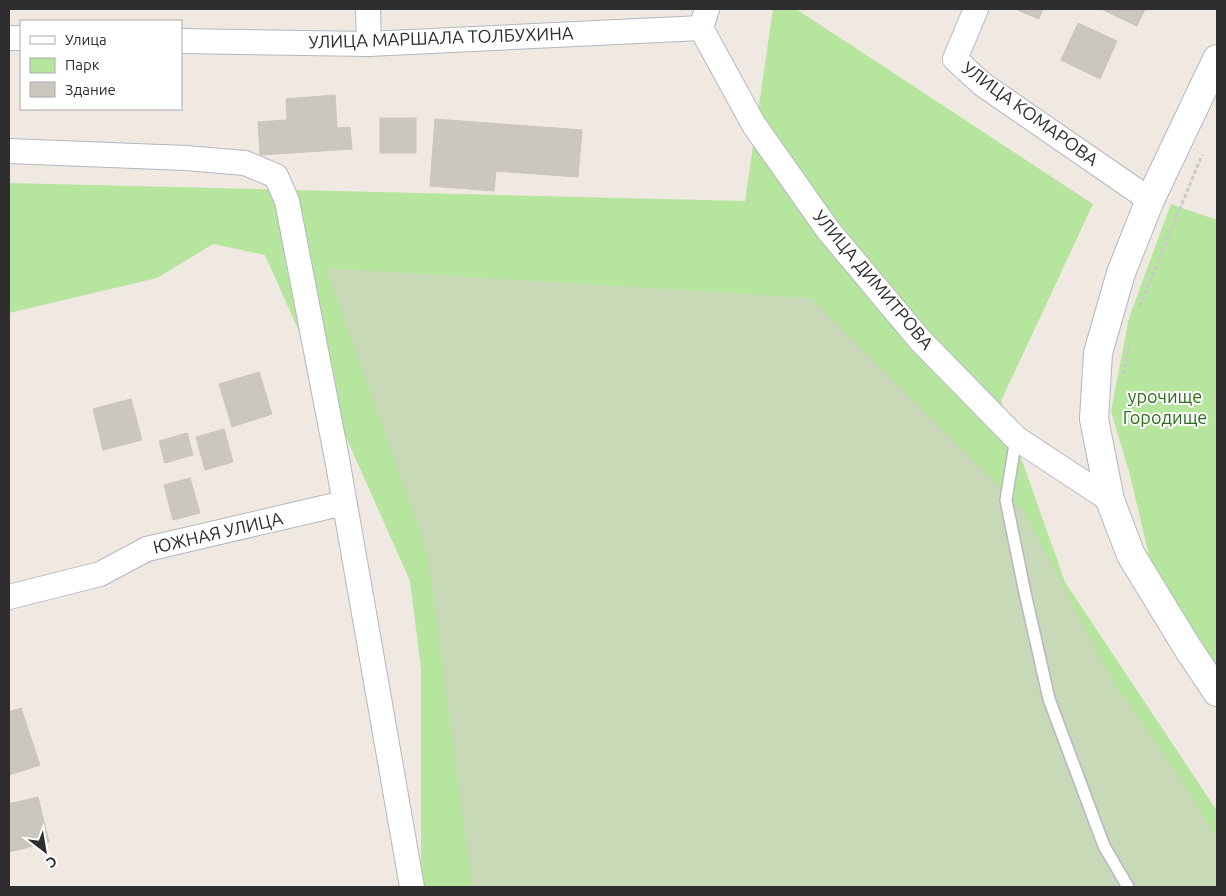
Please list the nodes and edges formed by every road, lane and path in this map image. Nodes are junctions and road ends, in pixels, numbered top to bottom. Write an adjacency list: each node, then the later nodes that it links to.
1 (368, 9): 5 (street)
2 (976, 9): 9 (street, УЛИЦА КОМАРОВА)
3 (704, 18): 5 (street, УЛИЦА МАРШАЛА ТОЛБУХИНА); 13 (street, УЛИЦА ДИМИТРОВА)
4 (182, 41): 5 (street, УЛИЦА МАРШАЛА ТОЛБУХИНА)
5 (369, 44)
6 (1217, 59): 9 (street)
7 (9, 151): 15 (street)
8 (1202, 153): 10 (path)
9 (1150, 200): 14 (street)
10 (1139, 307)
11 (1130, 335): 12 (path)
12 (1123, 382)
13 (1016, 438): 14 (street, УЛИЦА ДИМИТРОВА); 19 (lane)
14 (1110, 500): 17 (street)
15 (344, 503): 16 (street, ЮЖНАЯ УЛИЦА); 18 (street)
16 (9, 597)
17 (1217, 692)
18 (412, 887)
19 (1128, 887)

